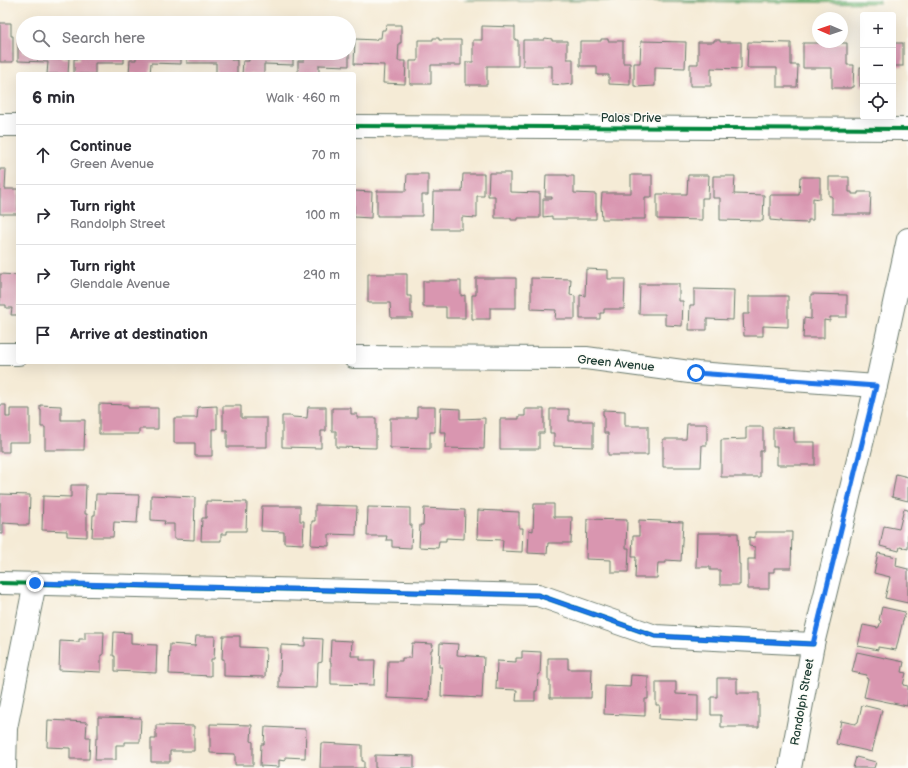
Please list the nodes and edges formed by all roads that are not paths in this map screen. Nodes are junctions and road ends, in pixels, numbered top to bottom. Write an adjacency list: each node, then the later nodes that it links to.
1 (0, 125): 2 (street)
2 (16, 125)
3 (356, 126): 4 (street, Palos Drive)
4 (908, 129)
5 (908, 239): 9 (street, Randolph Street)
6 (0, 354): 7 (street)
7 (16, 354)
8 (356, 357): 9 (street, Green Avenue)
9 (876, 386): 12 (street, Randolph Street)
10 (0, 583): 11 (street)
11 (35, 583): 12 (street); 13 (street)
12 (813, 644): 14 (street, Randolph Street)
13 (5, 768)
14 (790, 768)

